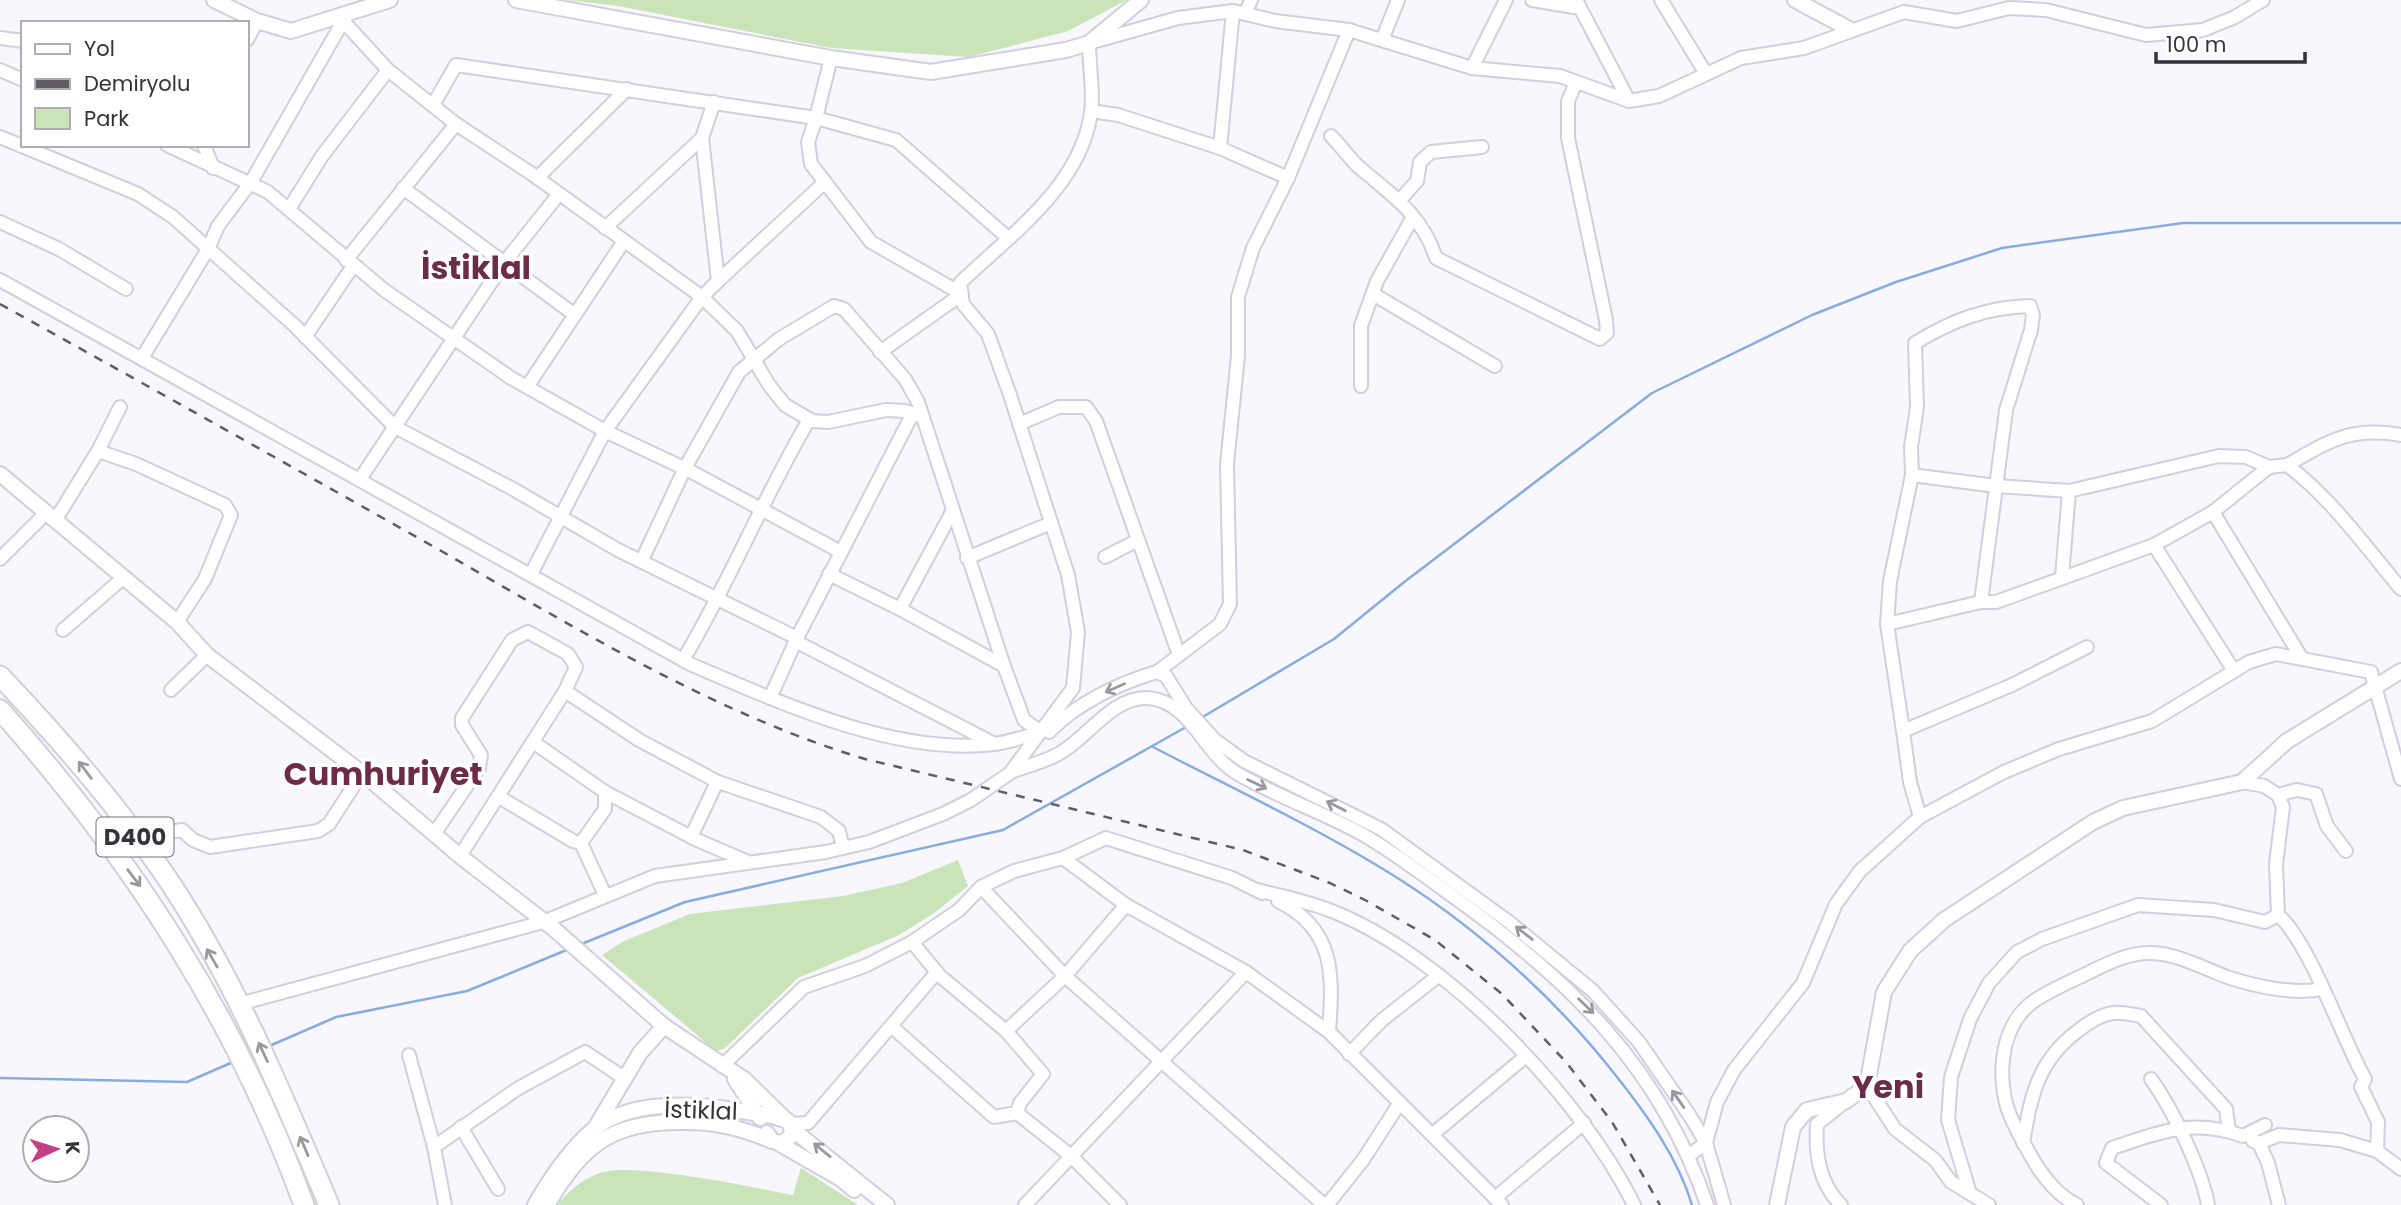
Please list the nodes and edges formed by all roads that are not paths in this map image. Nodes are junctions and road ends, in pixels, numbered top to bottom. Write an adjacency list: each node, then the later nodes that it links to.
1 (214, 0): 15 (street)
2 (390, 0): 14 (street)
3 (516, 0): 23 (street)
4 (1141, 0): 22 (street)
5 (1251, 0): 13 (street)
6 (1398, 0): 20 (street)
7 (1506, 0): 24 (street)
8 (1532, 0): 12 (street)
9 (1661, 0): 27 (street)
10 (1795, 0): 17 (street)
11 (2263, 0): 17 (street)
12 (1578, 4): 31 (street)
13 (1239, 13): 16 (street); 22 (street); 45 (street)
14 (345, 17): 15 (street); 26 (street); 50 (street)
15 (257, 21): 19 (street)
16 (1349, 30): 20 (street); 47 (street)
17 (1851, 30): 27 (street)
18 (0, 38): 21 (street)
19 (248, 38)
20 (1382, 40): 24 (street)
21 (21, 41)
22 (1088, 43): 23 (street); 34 (street)
23 (831, 58): 35 (street)
24 (1472, 68): 29 (street)
25 (0, 70): 28 (street)
26 (388, 70): 33 (street); 54 (street)
27 (1705, 72): 31 (street)
28 (21, 79)
29 (1576, 82): 31 (street); 55 (street)
30 (627, 89): 32 (street); 33 (street); 48 (street)
31 (1629, 101)
32 (714, 102): 35 (street); 39 (street)
33 (433, 104): 36 (street)
34 (1091, 111): 45 (street); 58 (street)
35 (816, 118): 49 (street); 58 (street)
36 (456, 124): 48 (street); 51 (street)
37 (1331, 136): 53 (street)
38 (0, 137): 40 (street)
39 (702, 138): 57 (street); 64 (street)
40 (21, 146)
41 (24, 147): 60 (street)
42 (171, 147): 46 (street)
43 (205, 147): 46 (street)
44 (1482, 147): 53 (street)
45 (1220, 148): 47 (street)
46 (213, 168): 50 (street)
47 (1287, 177): 121 (street)
48 (537, 178): 52 (street)
49 (825, 182): 64 (street); 66 (street)
50 (251, 183): 54 (street); 60 (street)
51 (403, 188): 61 (street); 62 (street)
52 (559, 194): 57 (street); 62 (street)
53 (1399, 201): 55 (street)
54 (289, 209): 61 (street)
55 (1413, 217): 67 (street)
56 (0, 222): 65 (street)
57 (606, 228): 59 (street)
58 (1008, 238): 66 (street)
59 (624, 241): 68 (street); 69 (street)
60 (208, 249): 70 (street); 73 (street)
61 (349, 263): 70 (street); 71 (street)
62 (504, 263): 69 (street); 71 (street)
63 (0, 280): 73 (street)
64 (718, 281): 68 (street)
65 (126, 289)
66 (962, 294): 72 (street); 81 (street)
67 (1373, 294): 75 (street); 76 (street)
68 (702, 297): 74 (street); 83 (street)
69 (575, 315): 77 (street)
70 (305, 337): 82 (street)
71 (455, 340): 77 (street); 82 (street)
72 (880, 352): 74 (street); 79 (street)
73 (142, 358): 91 (street)
74 (753, 359): 80 (street); 88 (street)
75 (1494, 366)
76 (1361, 386)
77 (527, 387): 83 (street)
78 (120, 407): 85 (street)
79 (918, 415): 80 (street); 95 (street); 102 (street)
80 (809, 419): 94 (street)
81 (1020, 425): 99 (street); 100 (street)
82 (395, 426): 91 (street); 98 (street)
83 (605, 431): 88 (street); 98 (street)
84 (2401, 436): 86 (street)
85 (98, 451): 97 (street); 115 (street)
86 (2287, 465): 87 (street); 111 (street)
87 (2269, 467): 93 (street); 96 (street)
88 (685, 468): 94 (street); 106 (street)
89 (0, 474): 97 (street)
90 (1912, 475): 92 (street); 92 (street); 116 (street)
91 (360, 479): 107 (street)
92 (1996, 486): 93 (street); 113 (street)
93 (2069, 491): 109 (street)
94 (763, 509): 102 (street); 112 (street)
95 (952, 512): 104 (street); 114 (street)
96 (2213, 512): 101 (street); 122 (street)
97 (51, 516): 105 (street); 110 (street)
98 (560, 519): 106 (street); 107 (street)
99 (1051, 523): 104 (street); 136 (street)
100 (1136, 541): 103 (street); 121 (street)
101 (2154, 545): 109 (street); 125 (street)
102 (841, 552): 108 (street)
103 (1105, 557)
104 (967, 558): 124 (street)
105 (0, 559)
106 (642, 561): 112 (street)
107 (531, 574): 123 (street)
108 (829, 574): 114 (street); 118 (street)
109 (2062, 577): 113 (street)
110 (123, 578): 115 (street); 117 (street)
111 (2401, 589)
112 (719, 600): 118 (street); 123 (street)
113 (1981, 602): 116 (street)
114 (900, 609): 124 (street)
115 (177, 622): 120 (street)
116 (1887, 624): 135 (street)
117 (63, 630)
118 (796, 640): 132 (street); 139 (street)
119 (2087, 647): 135 (street)
120 (207, 655): 130 (street); 140 (street)
121 (1179, 655): 127 (street)
122 (2301, 657): 125 (street); 129 (street)
123 (683, 660): 132 (street)
124 (1004, 666): 136 (street)
125 (2234, 671): 148 (street)
126 (2401, 671): 129 (street)
127 (1157, 672): 134 (street); 141 (street, one-way to 141)
128 (0, 676): 170 (highway, D400, one-way to 128)
129 (2376, 685): 142 (street); 144 (street)
130 (171, 690)
131 (565, 691): 138 (street); 143 (street); 150 (street)
132 (769, 698): 139 (street)
133 (0, 710): 209 (highway, D400, one-way to 209)
134 (1184, 711): 137 (street); 141 (street)
135 (1903, 731): 148 (street)
136 (1041, 732): 139 (street); 141 (street)
137 (1210, 741): 197 (street, one-way to 137); 203 (street, one-way to 203)
138 (533, 742): 145 (street); 147 (street)
139 (994, 744)
140 (362, 773): 149 (street); 150 (street)
141 (1010, 773): 153 (street)
142 (2401, 779)
143 (717, 782): 151 (street); 153 (street)
144 (2242, 782): 146 (street); 182 (street)
145 (606, 792): 151 (street); 152 (street)
146 (2278, 795): 154 (street); 162 (street)
147 (499, 797): 152 (street); 155 (street)
148 (1920, 817): 197 (street)
149 (163, 833)
150 (434, 834): 155 (street)
151 (691, 837): 157 (street)
152 (581, 842): 160 (street)
153 (843, 848): 157 (street)
154 (2346, 851)
155 (460, 856): 163 (street)
156 (1063, 858): 158 (street); 159 (street); 161 (street)
157 (750, 863): 160 (street)
158 (981, 887): 164 (street); 167 (street)
159 (1257, 890): 168 (street); 174 (street)
160 (606, 895): 163 (street)
161 (1126, 905): 166 (street); 167 (street)
162 (2278, 915): 169 (street); 206 (street)
163 (549, 926): 170 (street); 171 (street)
164 (912, 942): 165 (street); 179 (street)
165 (937, 972): 172 (street); 173 (street)
166 (1246, 972): 174 (street); 178 (street)
167 (1065, 976): 173 (street); 178 (street)
168 (1438, 976): 175 (street); 177 (street)
169 (2322, 989): 198 (street); 201 (street)
170 (243, 1010): 210 (highway, D400, one-way to 170)
171 (664, 1026): 179 (street); 180 (street)
172 (891, 1026): 186 (street); 187 (street)
173 (1006, 1031): 186 (street)
174 (1329, 1032): 175 (street)
175 (1349, 1054): 184 (street)
176 (409, 1055): 200 (street)
177 (1526, 1056): 188 (street); 194 (street)
178 (1163, 1060): 202 (street); 207 (street)
179 (722, 1066): 185 (street); 187 (street)
180 (624, 1078): 190 (street); 192 (street)
181 (2151, 1080): 191 (street)
182 (1867, 1086): 183 (street); 206 (street)
183 (1846, 1101): 222 (street); 223 (street)
184 (1399, 1104): 194 (street); 218 (street)
185 (758, 1114): 187 (street, İstiklal); 192 (street, İstiklal); 196 (street)
186 (1017, 1114): 202 (street)
187 (788, 1123): 196 (street); 196 (street); 215 (street, one-way to 187)
188 (1584, 1124): 208 (street); 219 (street)
189 (2265, 1125): 195 (street)
190 (461, 1127): 200 (street); 205 (street)
191 (2177, 1128): 193 (street); 226 (street); 227 (street)
192 (594, 1129): 212 (street, İstiklal)
193 (2229, 1131): 195 (street); 198 (street)
194 (1433, 1134): 208 (street)
195 (2243, 1136): 199 (street)
196 (772, 1139): 213 (street); 214 (street)
197 (1706, 1143): 203 (street); 221 (street)
198 (2023, 1143): 225 (street)
199 (2259, 1143): 201 (street); 228 (street)
200 (434, 1147): 211 (street)
201 (2377, 1151): 204 (street)
202 (1071, 1156): 216 (street); 217 (street)
203 (1688, 1156): 220 (street)
204 (2401, 1170)
205 (498, 1189)
206 (1969, 1190): 224 (street)
207 (1310, 1200): 218 (street)
208 (1498, 1202)
209 (304, 1205)
210 (329, 1205)
211 (445, 1205)
212 (535, 1205)
213 (547, 1205)
214 (873, 1205)
215 (887, 1205)
216 (1025, 1205)
217 (1120, 1205)
218 (1325, 1205)
219 (1634, 1205)
220 (1707, 1205)
221 (1724, 1205)
222 (1777, 1205)
223 (1841, 1205)
224 (1989, 1205)
225 (2077, 1205)
226 (2161, 1205)
227 (2208, 1205)
228 (2279, 1205)

